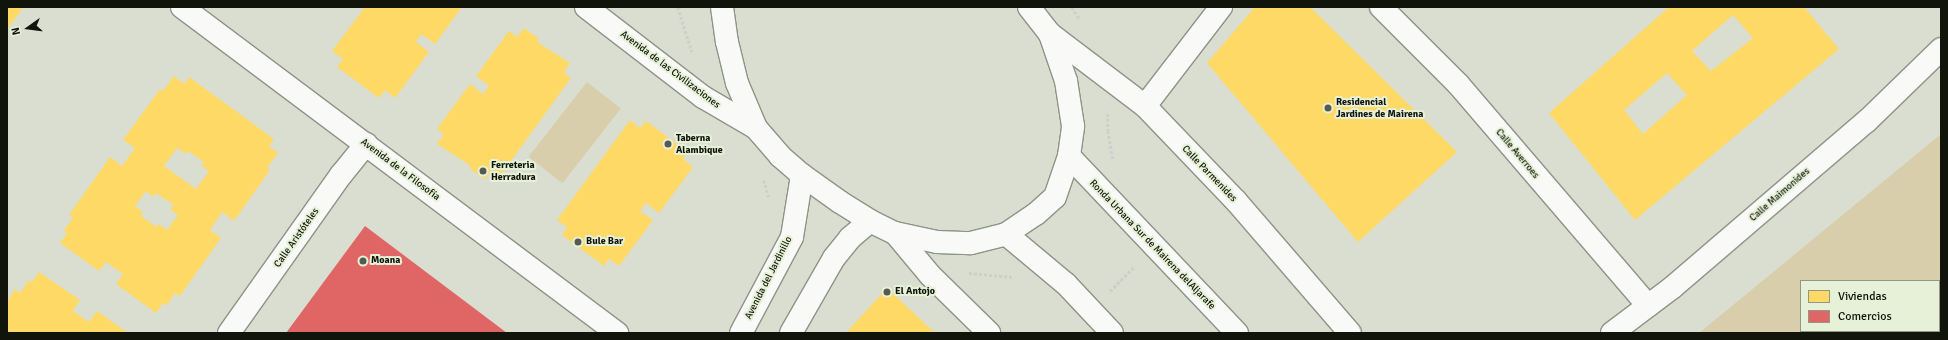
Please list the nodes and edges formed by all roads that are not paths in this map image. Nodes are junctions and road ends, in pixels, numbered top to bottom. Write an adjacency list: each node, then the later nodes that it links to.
1 (182, 7): 11 (street, Avenida de la Filosofía)
2 (586, 7): 10 (street, Avenida de las Civilizaciones)
3 (722, 7): 10 (street)
4 (1029, 7): 7 (street)
5 (1221, 7): 9 (street)
6 (1381, 7): 17 (street, Calle Averroes)
7 (1050, 34): 9 (street, Calle Parmenides); 12 (street)
8 (1941, 49): 17 (street, Calle Maimonides)
9 (1145, 106): 25 (street, Calle Parmenides)
10 (756, 128): 13 (street)
11 (366, 144): 18 (street, Calle Aristóteles); 19 (street, Avenida de la Filosofía)
12 (1069, 156): 16 (street); 24 (street, Ronda Urbana Sur de Mairena delAljarafe)
13 (802, 175): 14 (street); 20 (street, Avenida del Jardinillo)
14 (870, 220): 15 (street); 21 (street)
15 (895, 233): 16 (street); 22 (street)
16 (1006, 234): 23 (street)
17 (1648, 306): 26 (street, Calle Maimonides)
18 (229, 333)
19 (617, 333)
20 (741, 333)
21 (791, 333)
22 (989, 333)
23 (1112, 333)
24 (1237, 333)
25 (1350, 333)
26 (1612, 333)

